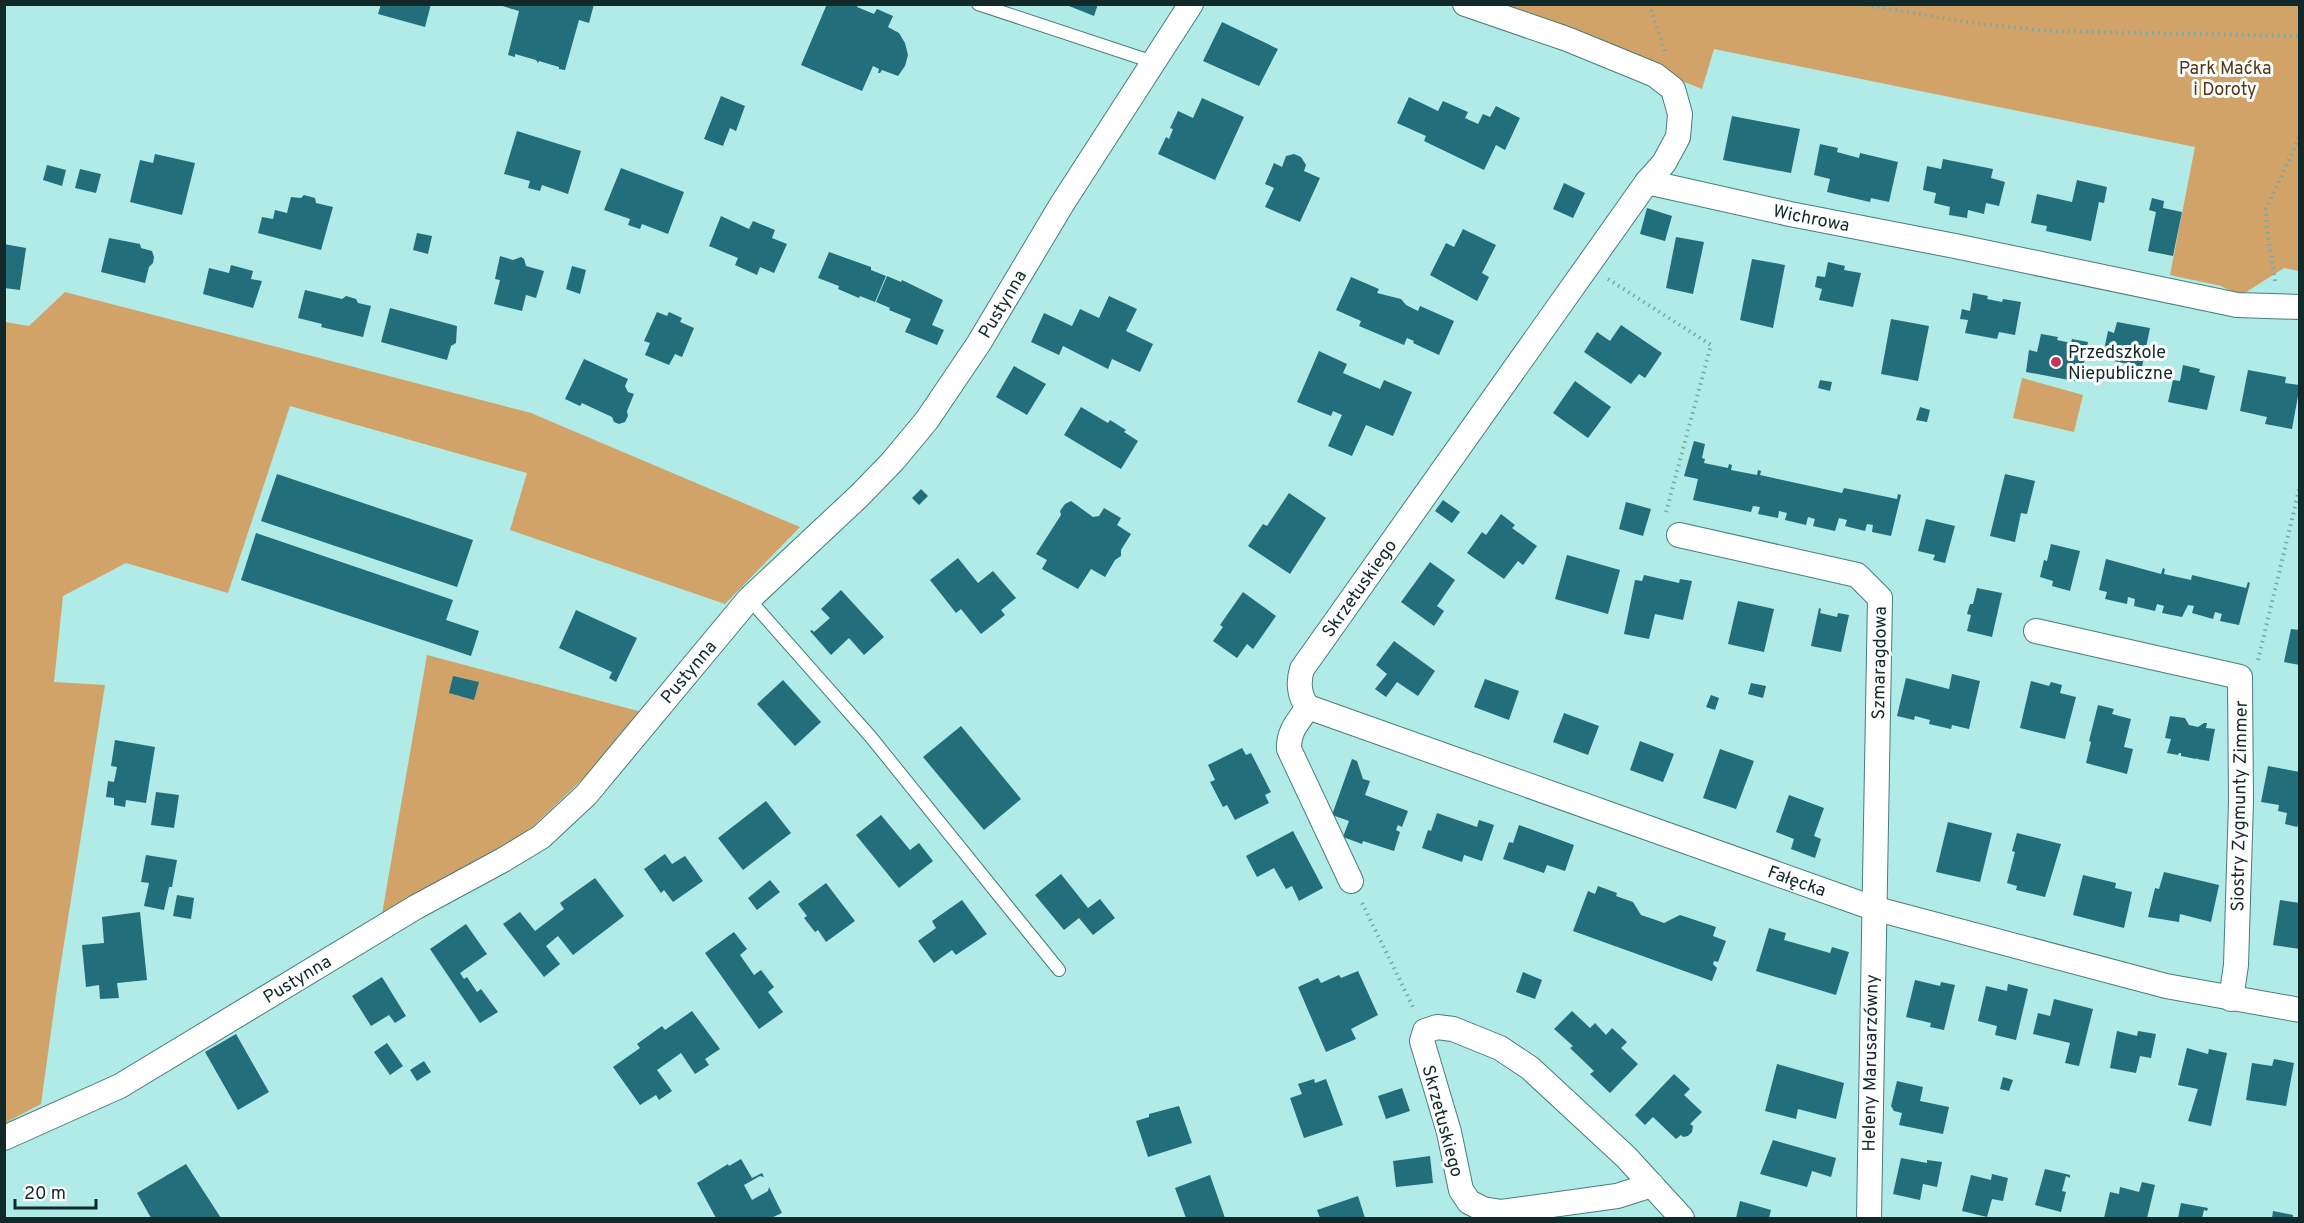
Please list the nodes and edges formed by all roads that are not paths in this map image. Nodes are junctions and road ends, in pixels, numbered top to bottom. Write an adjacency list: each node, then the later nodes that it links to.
1 (978, 4): 4 (lane)
2 (1191, 4): 4 (street, Pustynna)
3 (1465, 4): 5 (street)
4 (1152, 62): 8 (street, Pustynna)
5 (1647, 182): 6 (street, Wichrowa); 10 (street, Skrzetuskiego)
6 (2288, 307)
7 (1679, 535): 12 (street, Szmaragdowa)
8 (749, 598): 13 (lane); 16 (street, Pustynna)
9 (2036, 630): 14 (street, Siostry Zygmunty Zimmer)
10 (1308, 707): 11 (street); 12 (street, Fałęcka)
11 (1351, 880)
12 (1873, 908): 14 (street, Fałęcka); 19 (street, Heleny Marusarzówny)
13 (1059, 970)
14 (2231, 999): 15 (street, Fałęcka)
15 (2300, 1010)
16 (4, 1138)
17 (1652, 1185): 17 (street, Skrzetuskiego); 18 (street)
18 (1682, 1218)
19 (1869, 1218)

